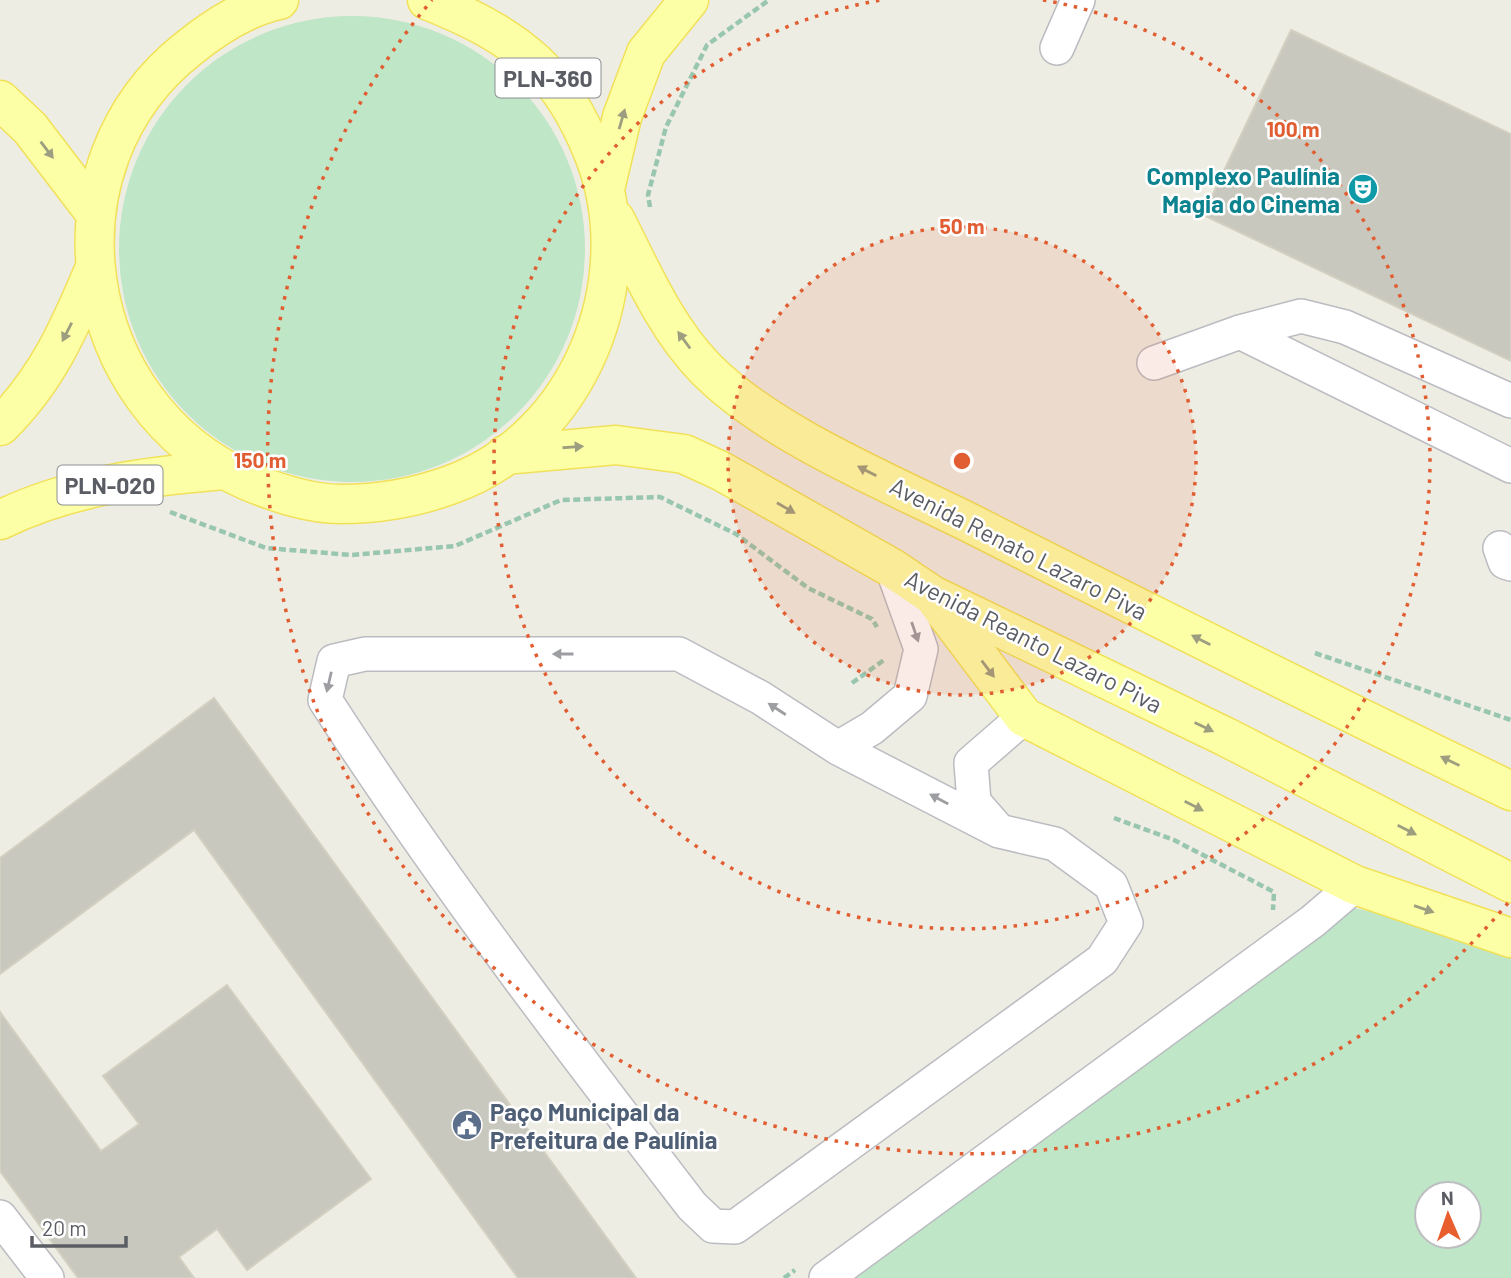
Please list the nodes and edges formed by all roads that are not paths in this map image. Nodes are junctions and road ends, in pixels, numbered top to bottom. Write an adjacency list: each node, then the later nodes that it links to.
1 (427, 0): 7 (main road, PLN-360)
2 (689, 0): 7 (main road, one-way to 2)
3 (1078, 0): 5 (street)
4 (262, 1): 8 (main road, PLN-360)
5 (1057, 48)
6 (0, 100): 8 (main road, one-way to 8)
7 (608, 197): 14 (main road, PLN-360); 22 (main road, Avenida Renato Lazaro Piva / PLN-360, one-way to 7)
8 (95, 214): 9 (main road, PLN-360)
9 (94, 270): 13 (main road, one-way to 13); 16 (main road, PLN-360)
10 (1240, 332): 11 (street); 12 (street); 15 (street)
11 (1154, 363)
12 (1511, 401)
13 (0, 425)
14 (505, 455): 16 (main road, PLN-360); 18 (main road, Avenida Reanto Lazaro Piva / PLN-360, one-way to 18)
15 (1511, 466)
16 (224, 470): 17 (main road, PLN-020)
17 (0, 520)
18 (892, 568): 19 (main road, Avenida Reanto Lazaro Piva / PLN-360); 21 (street, one-way to 21)
19 (932, 595): 20 (main road, one-way to 20); 25 (main road, Avenida Reanto Lazaro Piva / PLN-360, one-way to 25)
20 (1024, 717): 23 (street); 24 (main road, one-way to 24)
21 (838, 748): 23 (street, one-way to 21); 23 (street, one-way to 23)
22 (1511, 790)
23 (999, 831)
24 (1304, 860): 26 (main road); 27 (street)
25 (1511, 883)
26 (1355, 885): 27 (street); 28 (main road, one-way to 28)
27 (1313, 920): 30 (street)
28 (1511, 938)
29 (0, 1217): 31 (street)
30 (816, 1270)
31 (47, 1278)

